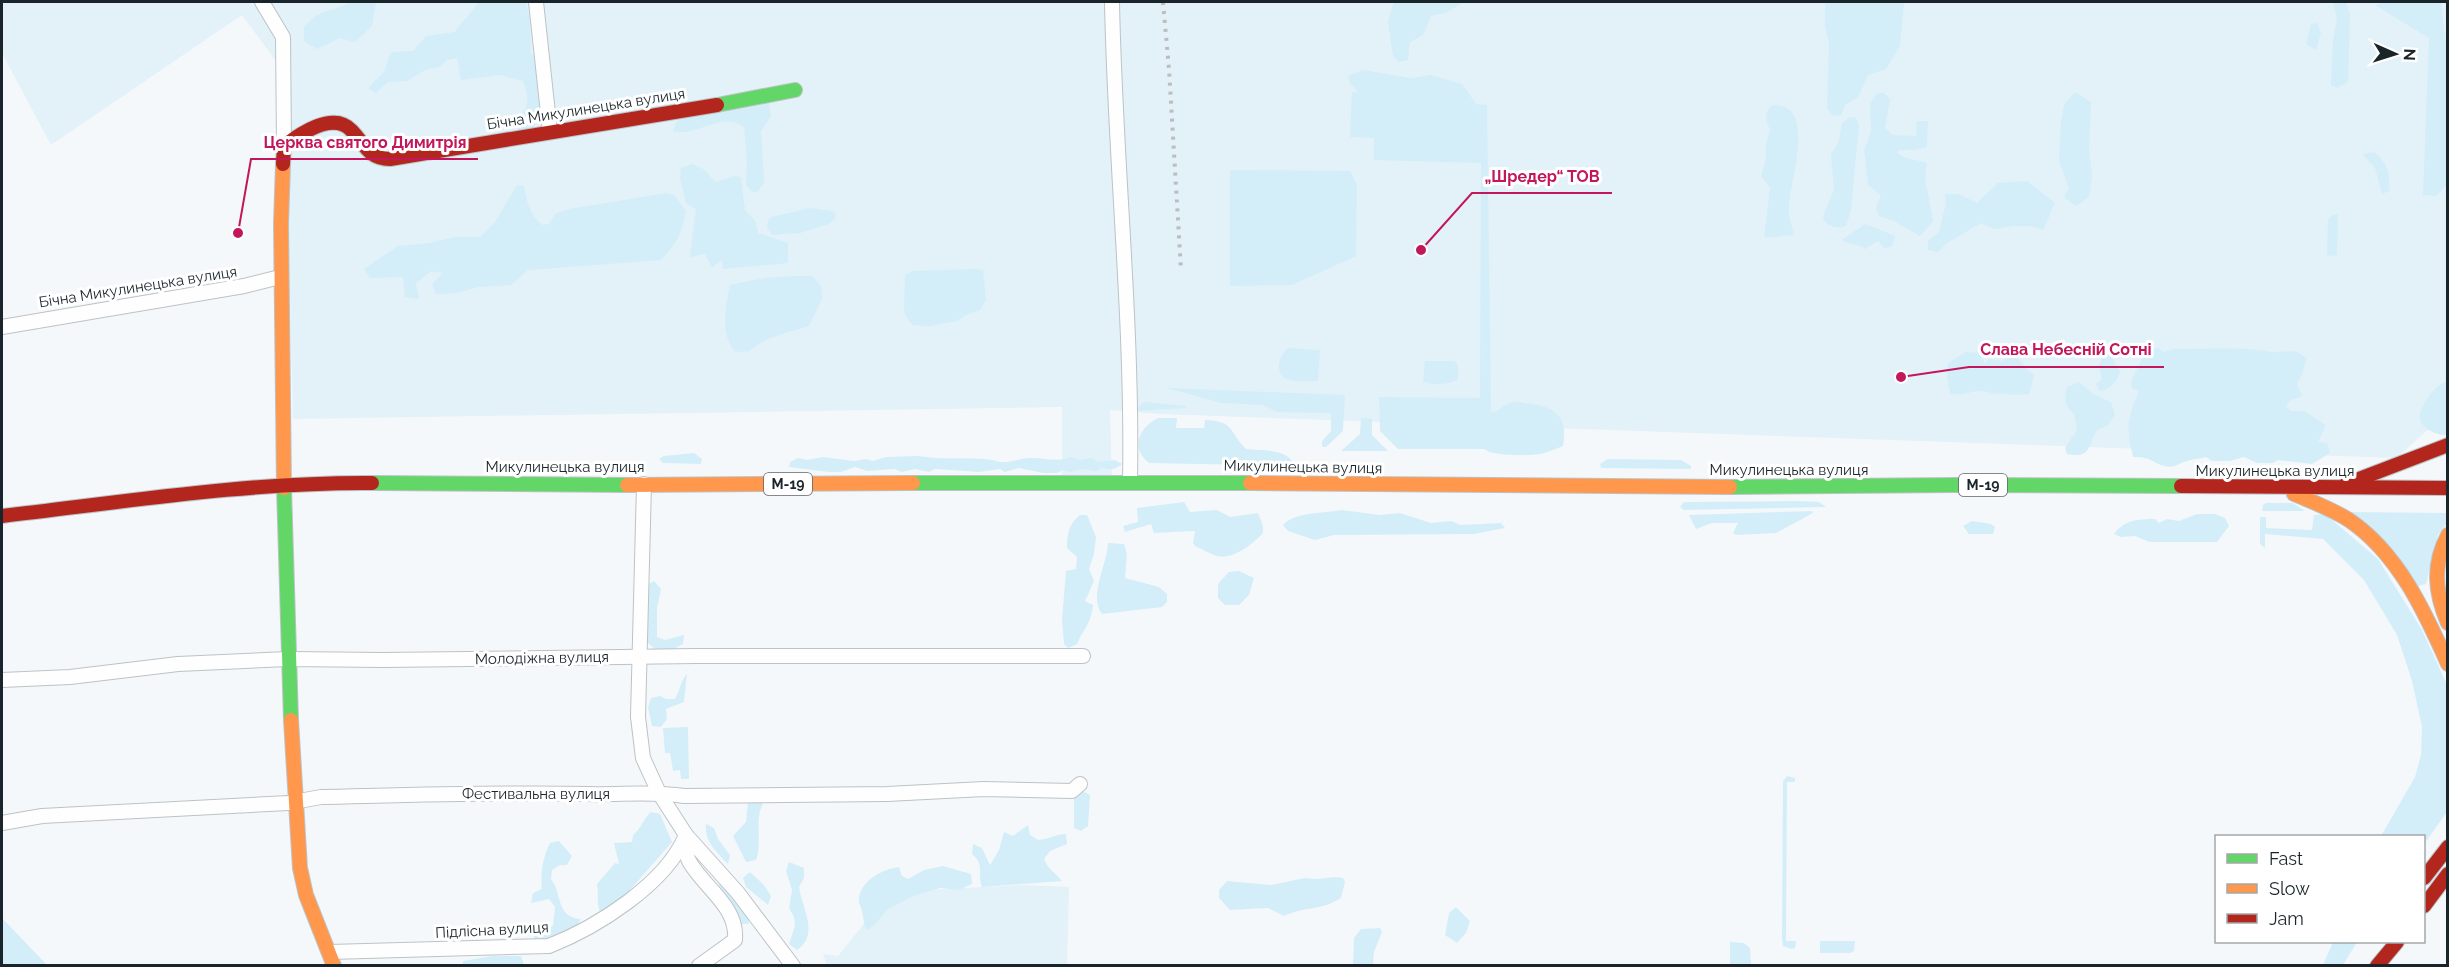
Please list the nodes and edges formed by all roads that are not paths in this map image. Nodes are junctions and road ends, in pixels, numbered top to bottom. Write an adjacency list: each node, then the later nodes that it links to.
1 (262, 2): 6 (street)
2 (536, 2): 5 (street)
3 (1112, 2): 10 (street)
4 (795, 90): 5 (main road, Бічна Микулинецька вулиця)
5 (550, 132): 6 (main road, Бічна Микулинецька вулиця)
6 (284, 146): 7 (main road)
7 (280, 277): 8 (street, Бічна Микулинецька вулиця); 12 (main road)
8 (2, 327)
9 (2448, 445): 15 (main road)
10 (1130, 482): 11 (main road, Микулинецька вулиця / М-19); 13 (main road, Микулинецька вулиця / М-19)
11 (644, 484): 12 (main road, Микулинецька вулиця / М-19); 19 (street)
12 (284, 488): 16 (main road, Микулинецька вулиця / М-19); 21 (main road, Підлісна вулиця)
13 (2280, 488): 15 (main road, Микулинецька вулиця / М-19); 22 (main road, М-19)
14 (2448, 488): 15 (main road, Микулинецька вулиця / М-19)
15 (2334, 489)
16 (2, 516)
17 (2448, 535): 18 (main road)
18 (2448, 623)
19 (639, 656): 20 (street, Молодіжна вулиця); 21 (street, Молодіжна вулиця); 25 (street)
20 (1083, 656)
21 (288, 659): 23 (street, Молодіжна вулиця); 26 (main road, Підлісна вулиця)
22 (2448, 664)
23 (2, 680)
24 (1076, 788): 25 (street, Фестивальна вулиця)
25 (659, 792): 26 (street, Фестивальна вулиця); 28 (street)
26 (296, 801): 27 (street, Фестивальна вулиця); 35 (main road, Підлісна вулиця)
27 (2, 823)
28 (686, 835): 35 (street, Підлісна вулиця); 36 (street); 37 (street)
29 (2448, 847): 31 (main road)
30 (2448, 874): 32 (main road)
31 (2425, 877)
32 (2425, 905)
33 (2396, 943): 39 (main road)
34 (2373, 950): 38 (main road)
35 (331, 959)
36 (699, 966)
37 (793, 966)
38 (2365, 966)
39 (2377, 966)

